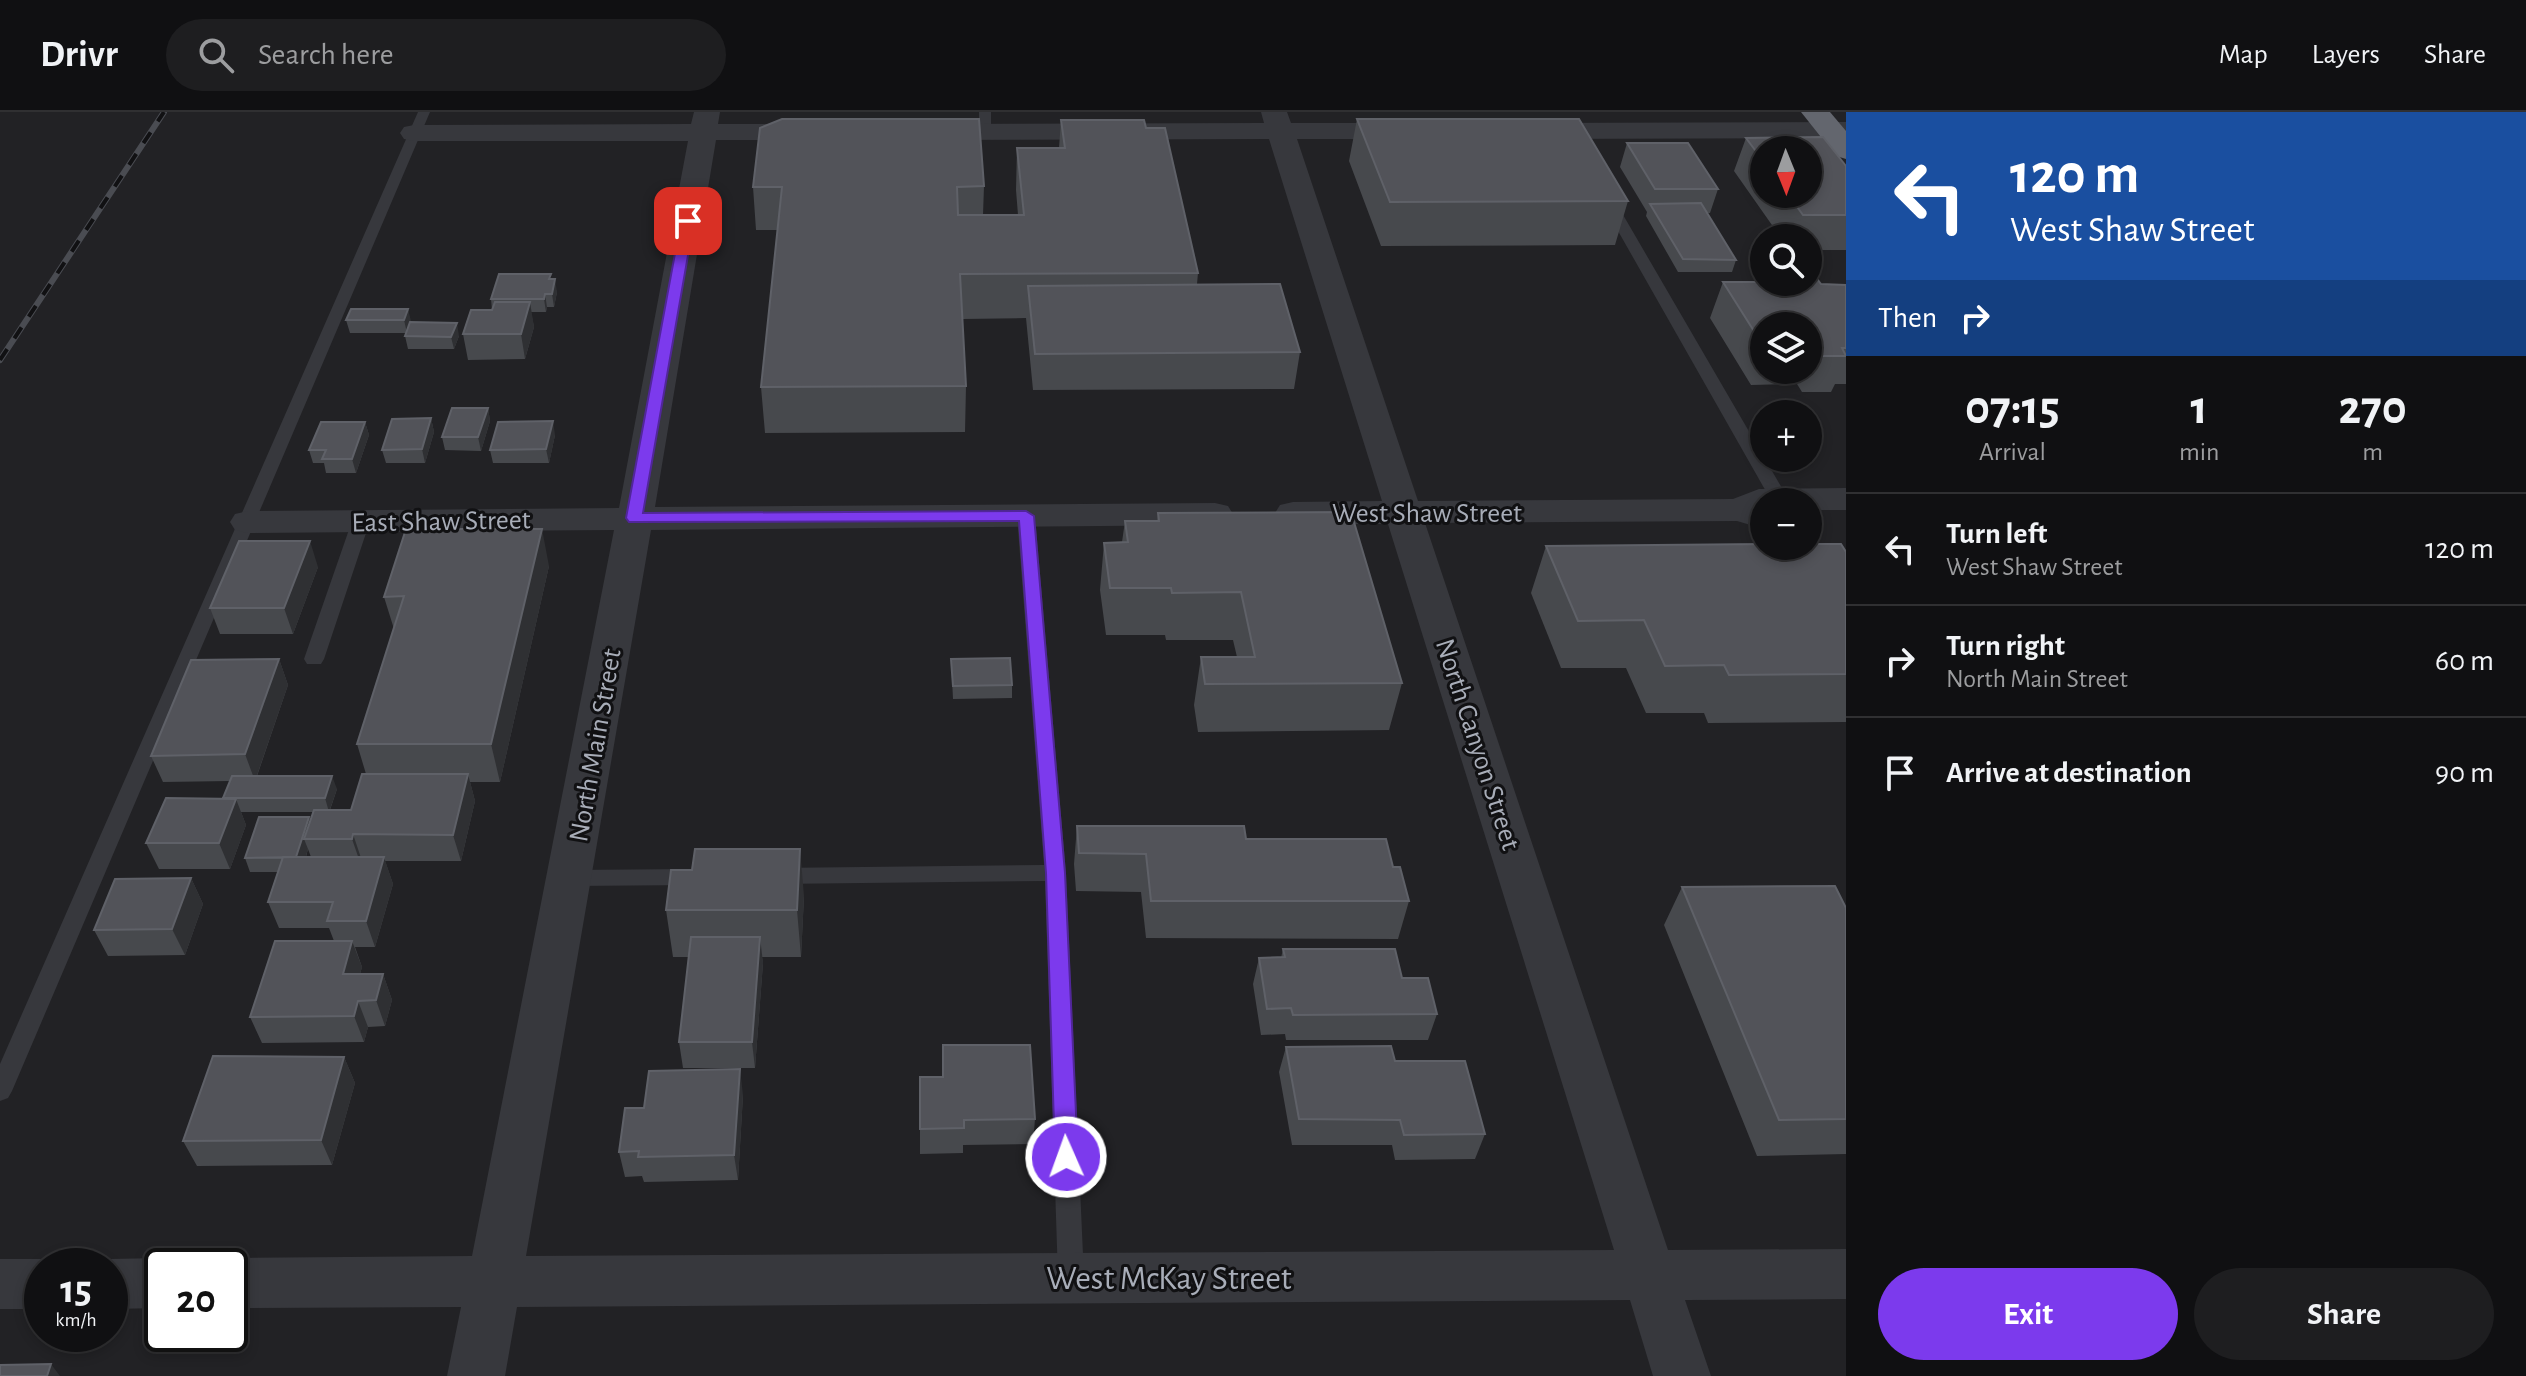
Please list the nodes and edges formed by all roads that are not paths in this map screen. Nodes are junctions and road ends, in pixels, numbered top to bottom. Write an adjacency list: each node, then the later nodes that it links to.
1 (705, 122): 4 (street); 8 (street); 18 (street, North Main Street)
2 (986, 122): 3 (street); 9 (street)
3 (1277, 122): 6 (street); 15 (street, North Canyon Street)
4 (419, 123): 21 (lane)
5 (1834, 130): 7 (street)
6 (1447, 131)
7 (1508, 131)
8 (845, 132)
9 (892, 132)
10 (1599, 186): 11 (lane)
11 (1763, 488)
12 (1846, 499): 13 (street, West Shaw Street)
13 (1822, 503)
14 (1750, 510): 15 (street, West Shaw Street)
15 (1405, 512): 16 (street, West Shaw Street); 29 (street, North Canyon Street)
16 (1026, 516): 18 (street, West Shaw Street); 23 (lane)
17 (1822, 516): 19 (street, West Shaw Street)
18 (634, 518): 20 (street, East Shaw Street); 26 (street, North Main Street)
19 (1846, 519)
20 (361, 521): 21 (street, East Shaw Street); 22 (lane)
21 (248, 522): 27 (lane)
22 (314, 659)
23 (1055, 873): 25 (lane); 30 (lane)
24 (715, 876): 26 (lane)
25 (746, 876)
26 (571, 878): 31 (street, North Main Street)
27 (0, 1091)
28 (1846, 1274): 29 (street, West McKay Street)
29 (1648, 1276): 30 (street, West McKay Street); 36 (street, North Canyon Street)
30 (1071, 1277): 31 (street, West McKay Street)
31 (493, 1281): 32 (street, West McKay Street); 35 (street, North Main Street)
32 (248, 1283)
33 (0, 1284): 34 (street)
34 (24, 1284)
35 (476, 1376)
36 (1682, 1376)

